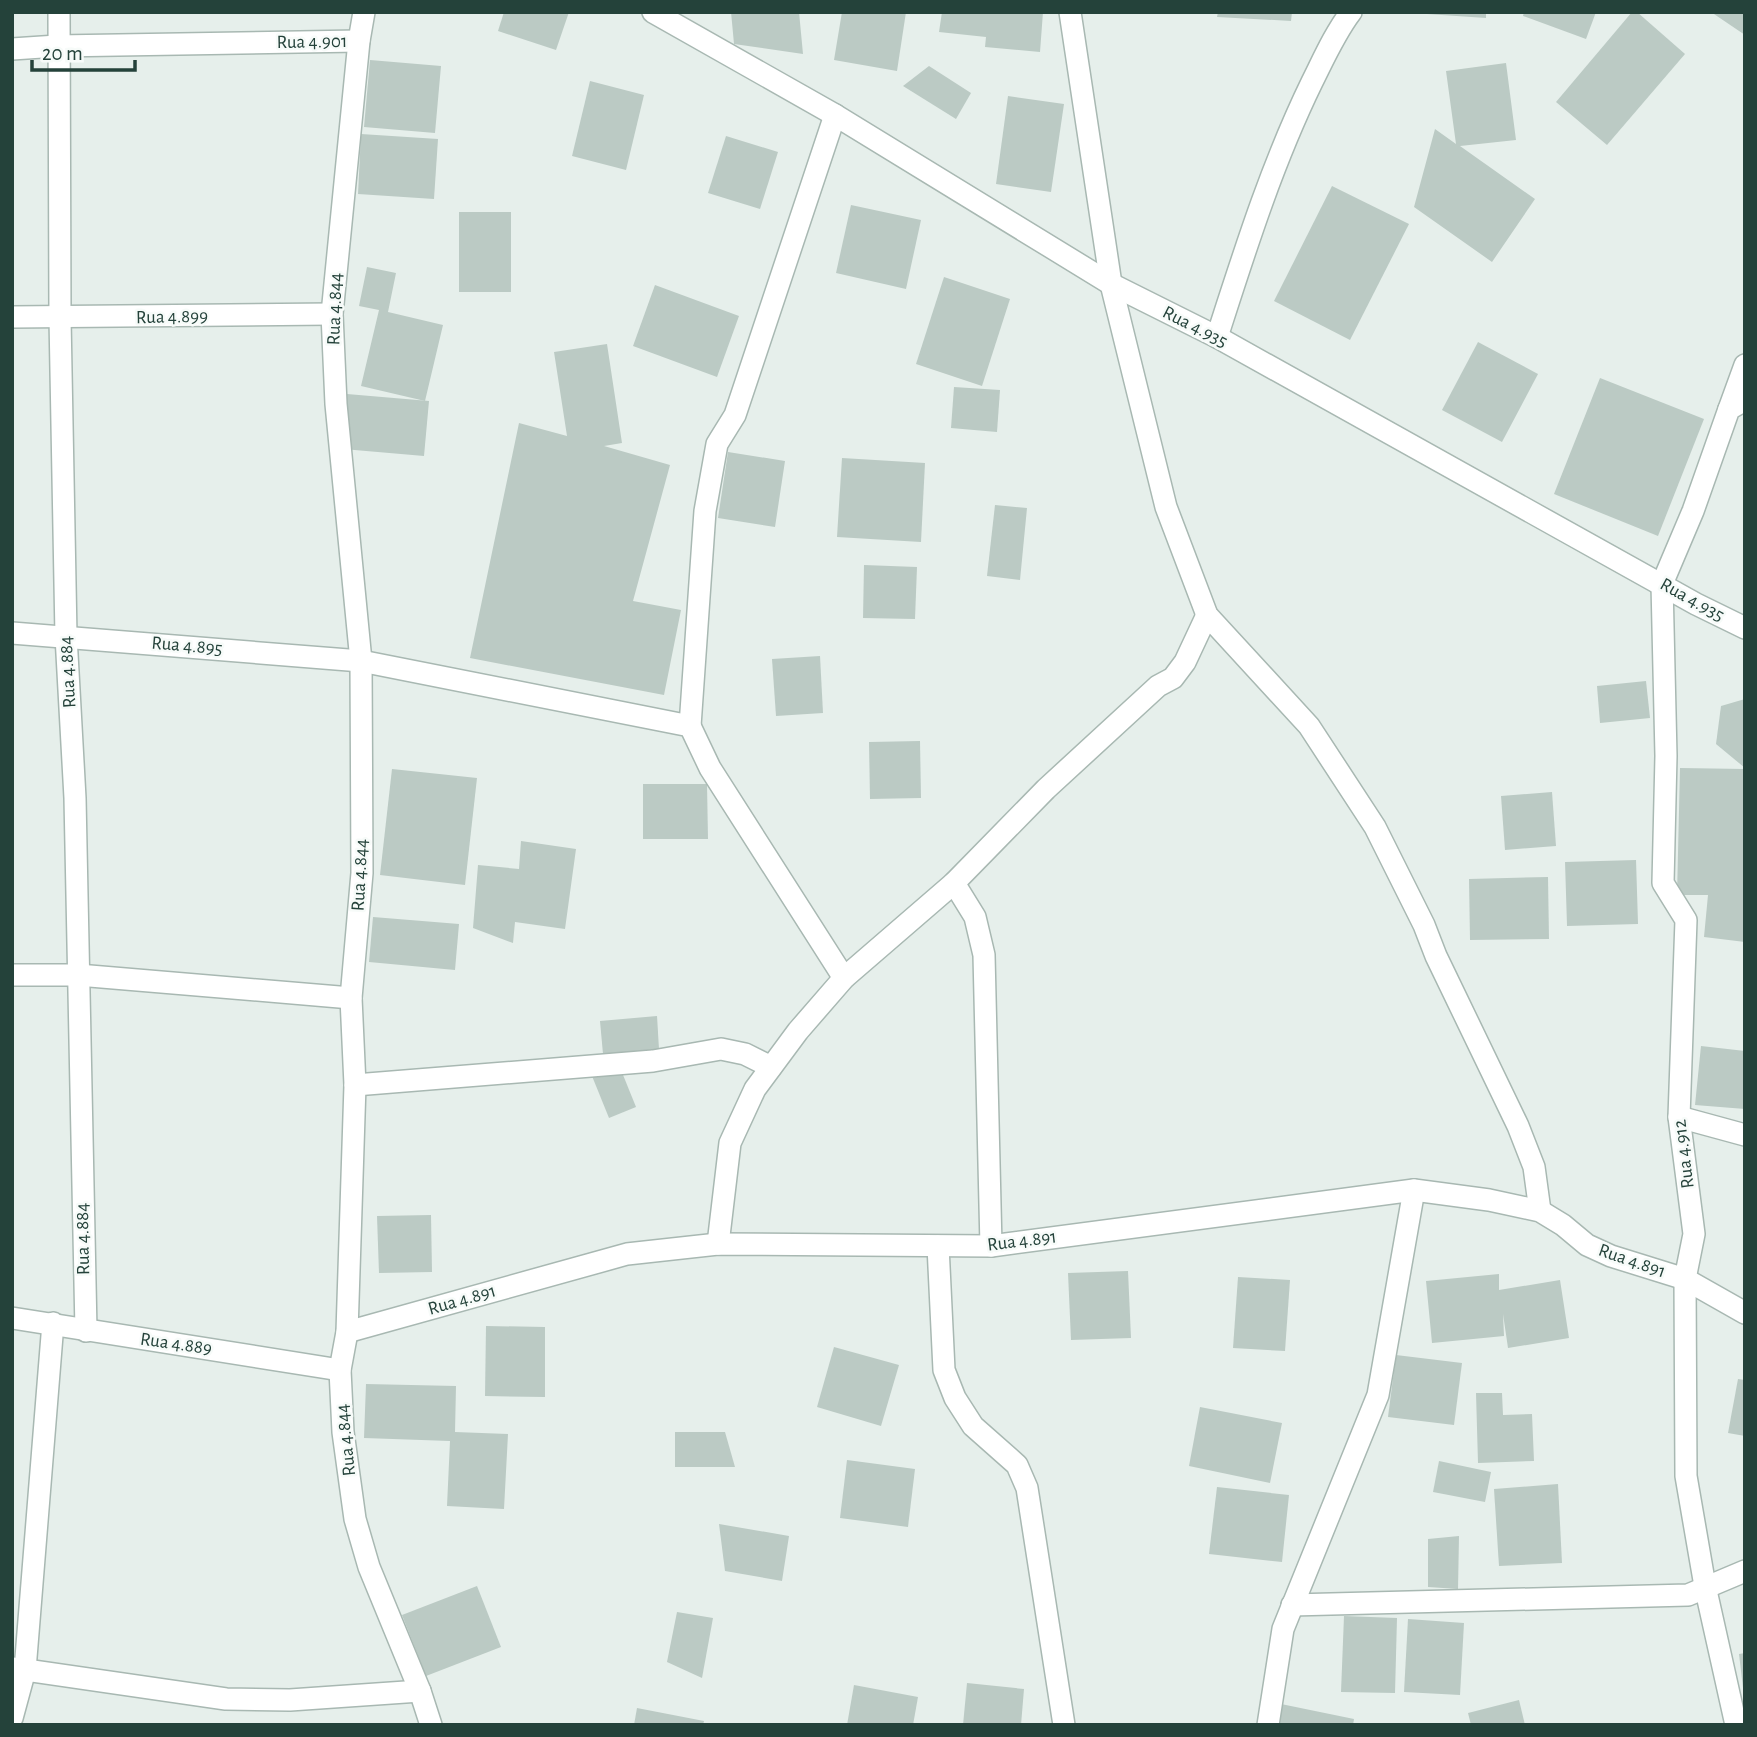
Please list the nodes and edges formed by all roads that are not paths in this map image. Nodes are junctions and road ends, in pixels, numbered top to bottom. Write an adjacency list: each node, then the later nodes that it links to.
1 (58, 12): 8 (street, Rua 4.884)
2 (365, 12): 7 (street, Rua 4.844)
3 (653, 12): 6 (street, Rua 4.935)
4 (1070, 12): 11 (street)
5 (1351, 12): 15 (street)
6 (692, 23): 10 (street, Rua 4.935)
7 (359, 41): 8 (street, Rua 4.901); 12 (street, Rua 4.844)
8 (57, 46): 9 (street, Rua 4.901); 14 (street, Rua 4.884)
9 (12, 50)
10 (835, 116): 11 (street, Rua 4.935); 24 (street)
11 (1111, 284): 15 (street, Rua 4.935); 19 (street)
12 (331, 314): 14 (street, Rua 4.899); 23 (street, Rua 4.844)
13 (12, 317): 14 (street, Rua 4.899)
14 (60, 318): 22 (street, Rua 4.884)
15 (1217, 337): 18 (street, Rua 4.935)
16 (1745, 365): 17 (street)
17 (1737, 405): 18 (street)
18 (1662, 584): 20 (street, Rua 4.935); 32 (street, Rua 4.912)
19 (1207, 615): 25 (street); 35 (street)
20 (1745, 628)
21 (12, 633): 22 (street, Rua 4.895)
22 (66, 636): 23 (street, Rua 4.895); 27 (street, Rua 4.884)
23 (362, 661): 24 (street, Rua 4.895); 29 (street, Rua 4.844)
24 (690, 726): 28 (street)
25 (954, 883): 28 (street); 38 (street)
26 (12, 975): 27 (street)
27 (78, 975): 29 (street); 43 (street, Rua 4.884)
28 (844, 978): 30 (street)
29 (351, 998): 31 (street, Rua 4.844)
30 (771, 1067): 31 (street); 36 (street)
31 (355, 1085): 44 (street, Rua 4.844)
32 (1679, 1117): 33 (street); 39 (street, Rua 4.912)
33 (1745, 1135)
34 (1414, 1189): 35 (street, Rua 4.891); 38 (street, Rua 4.891); 48 (street)
35 (1540, 1211): 39 (street, Rua 4.891)
36 (718, 1244): 37 (street, Rua 4.891); 44 (street, Rua 4.891)
37 (937, 1246): 38 (street, Rua 4.891); 54 (street)
38 (991, 1247)
39 (1685, 1279): 40 (street, Rua 4.891); 47 (street, Rua 4.912)
40 (1745, 1313)
41 (12, 1318): 42 (street, Rua 4.889)
42 (53, 1324): 43 (street, Rua 4.889); 49 (street)
43 (86, 1331): 45 (street, Rua 4.889)
44 (347, 1332): 45 (street, Rua 4.844)
45 (340, 1370): 50 (street, Rua 4.844)
46 (1745, 1571): 47 (street)
47 (1705, 1586): 48 (street); 52 (street, Rua 4.912)
48 (1292, 1605): 55 (street)
49 (19, 1669): 50 (street); 51 (street)
50 (420, 1691): 53 (street, Rua 4.844)
51 (12, 1718)
52 (1733, 1720)
53 (431, 1725)
54 (1064, 1725)
55 (1268, 1725)

